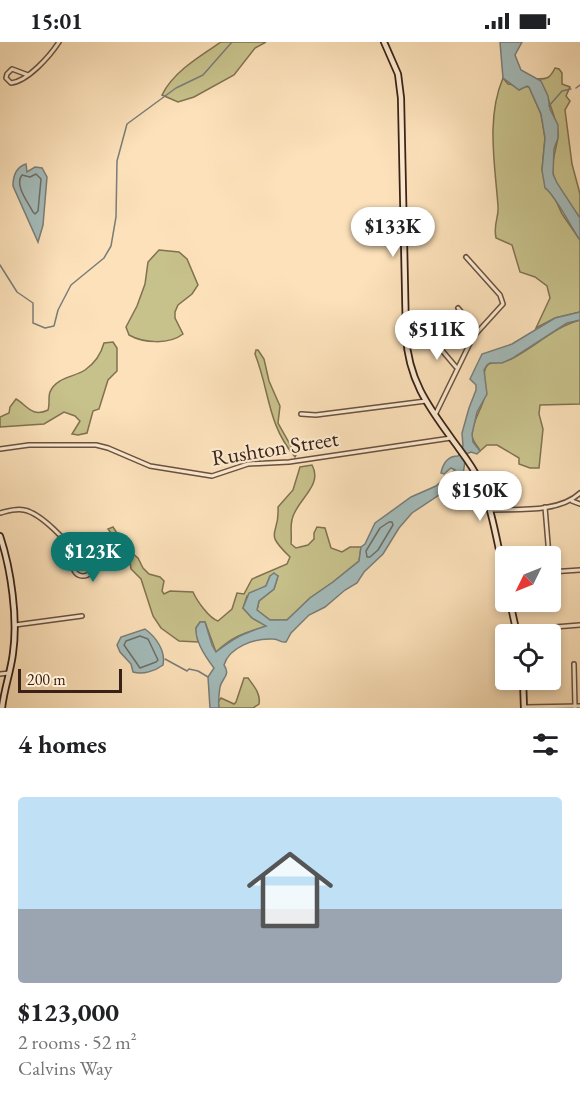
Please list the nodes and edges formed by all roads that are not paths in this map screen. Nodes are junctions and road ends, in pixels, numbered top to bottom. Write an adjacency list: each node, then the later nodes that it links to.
1 (59, 42): 3 (street)
2 (384, 42): 9 (street)
3 (28, 75): 3 (street)
4 (466, 257): 6 (street)
5 (458, 308): 6 (street)
6 (477, 331): 8 (street)
7 (434, 341): 8 (street)
8 (457, 368): 11 (street)
9 (426, 401): 10 (street); 11 (street)
10 (301, 414)
11 (435, 415): 12 (street)
12 (451, 438): 13 (street, Rushton Street); 18 (street)
13 (0, 449)
14 (580, 493): 15 (street)
15 (572, 501): 16 (street); 17 (street)
16 (580, 504)
17 (545, 507): 18 (street); 22 (street)
18 (489, 510): 21 (street)
19 (0, 513): 23 (street)
20 (0, 536): 28 (street)
21 (497, 546)
22 (548, 546)
23 (78, 557): 23 (street)
24 (580, 570): 25 (street)
25 (561, 571)
26 (82, 616): 28 (street)
27 (580, 624): 29 (street)
28 (14, 625): 31 (street)
29 (561, 626)
30 (573, 664): 35 (street)
31 (9, 673): 32 (street); 36 (street)
32 (0, 674)
33 (523, 690): 37 (street)
34 (580, 706): 35 (street)
35 (575, 707): 37 (street)
36 (2, 708)
37 (524, 708)

